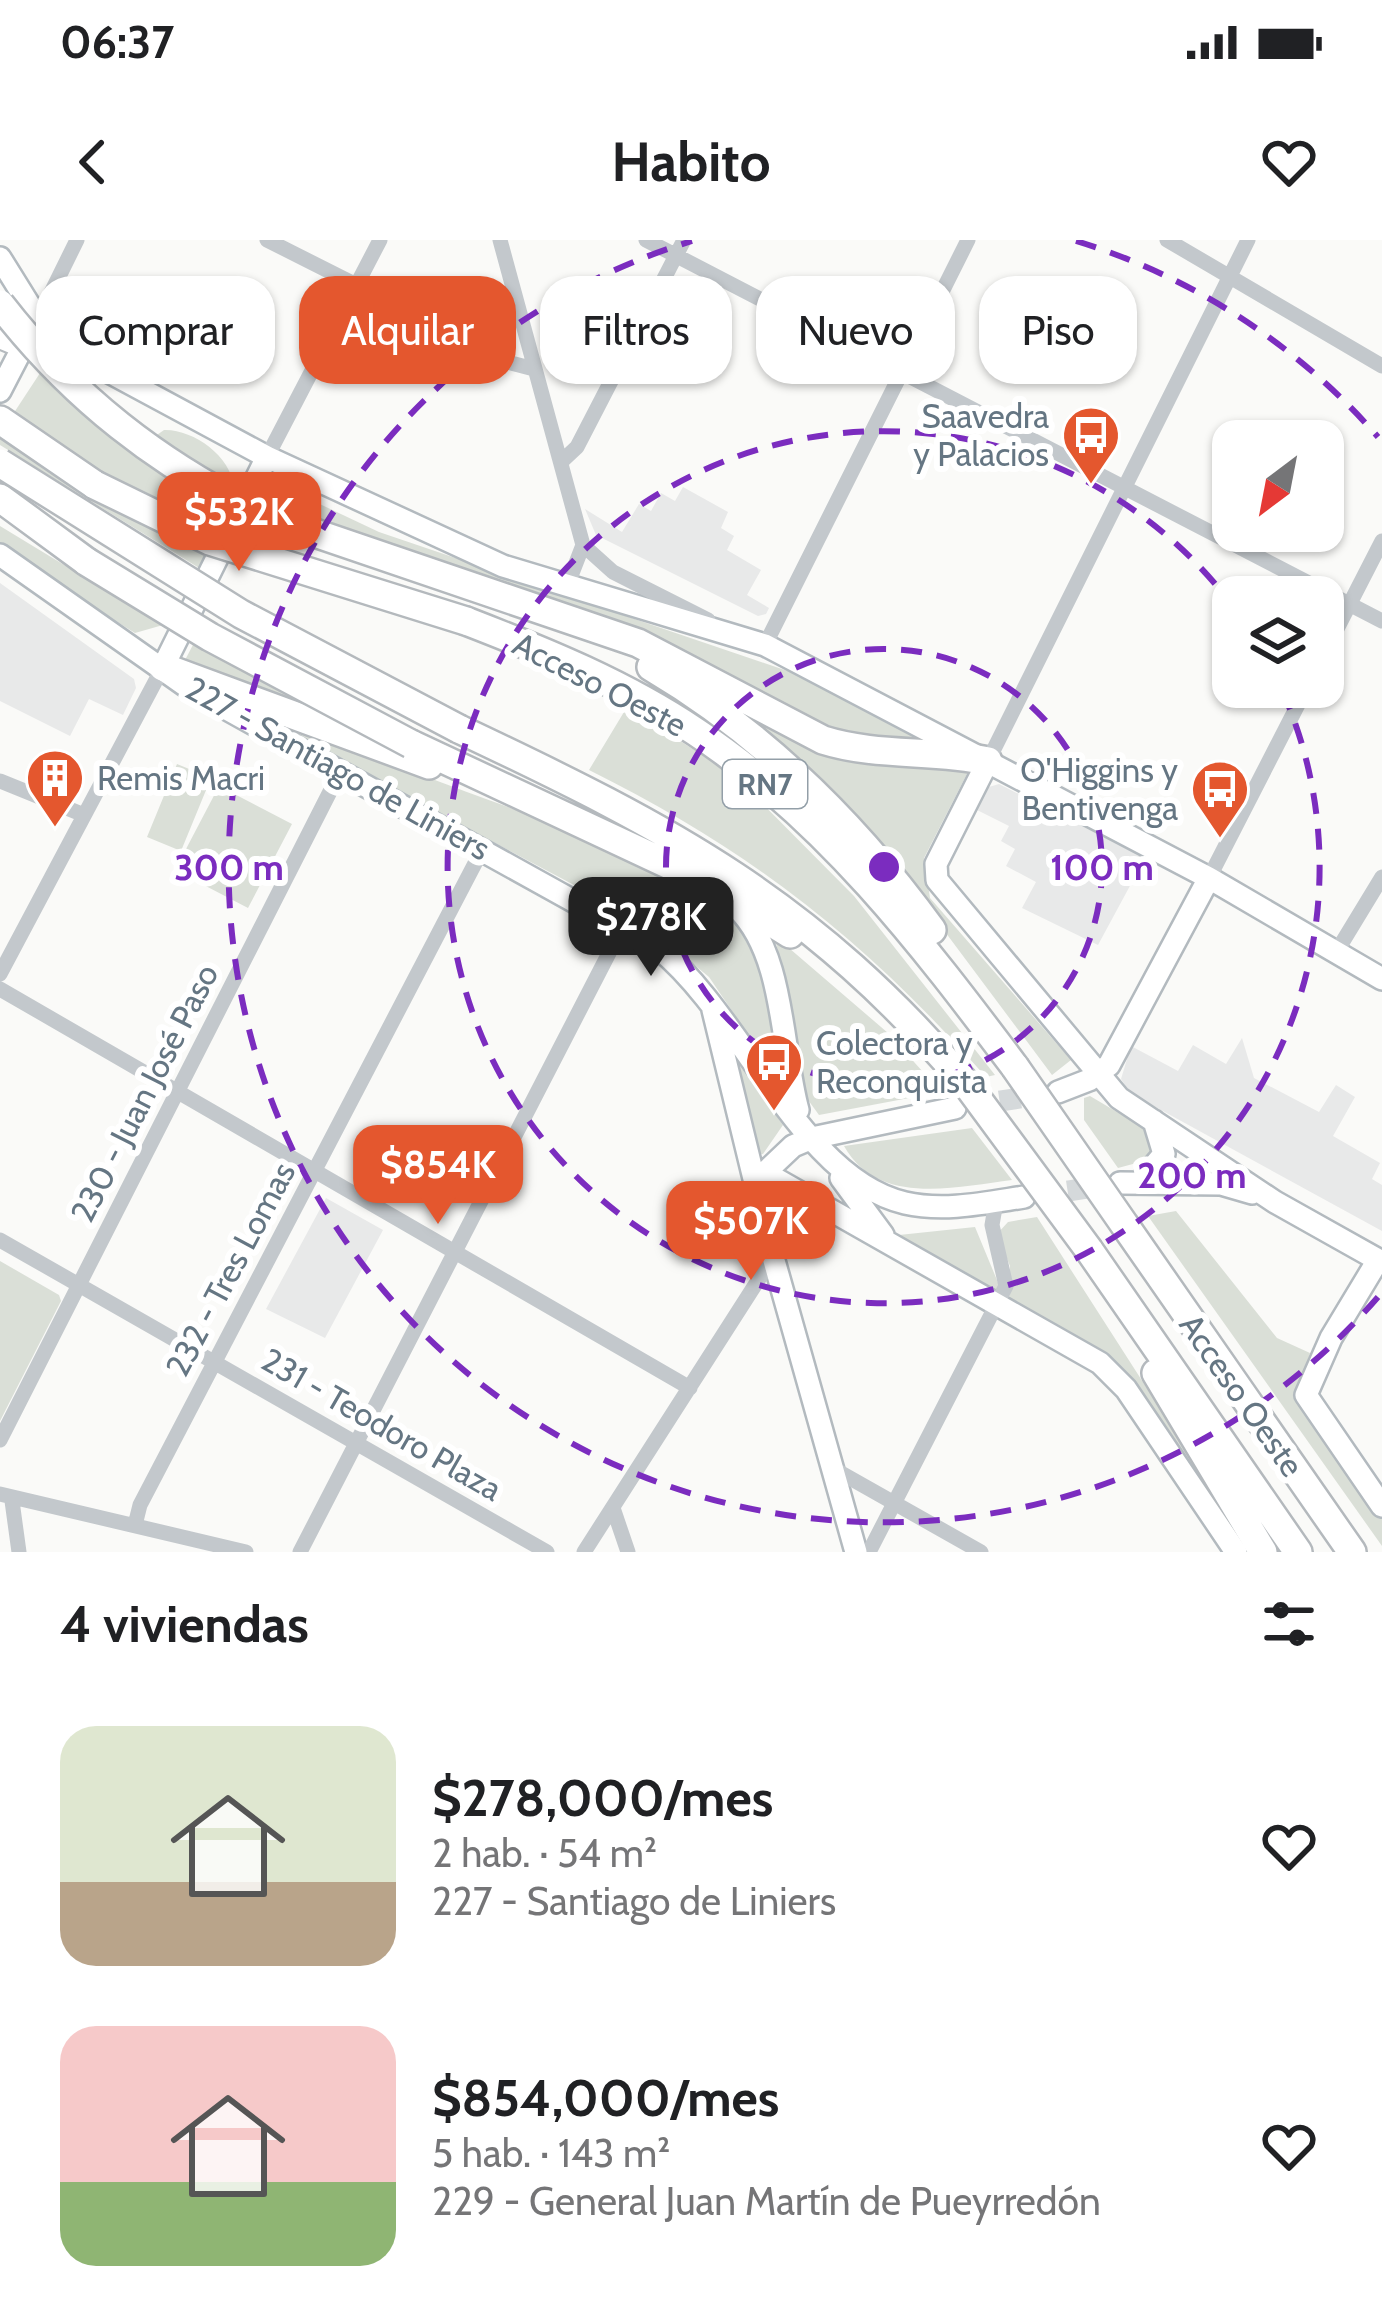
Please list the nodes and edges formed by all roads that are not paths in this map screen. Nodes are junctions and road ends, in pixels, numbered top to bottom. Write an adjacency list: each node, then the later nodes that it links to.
1 (77, 240): 11 (street)
2 (267, 240): 12 (street)
3 (380, 240): 13 (street)
4 (500, 240): 23 (street)
5 (646, 240): 9 (street)
6 (968, 240): 14 (street)
7 (1167, 240): 15 (street)
8 (1248, 240): 15 (street)
9 (680, 247): 16 (street); 31 (street)
10 (0, 258): 18 (main road)
11 (59, 276)
12 (338, 276)
13 (363, 276)
14 (950, 276)
15 (1230, 276): 22 (street); 33 (street)
16 (756, 290)
17 (0, 304): 41 (highway, bridge)
18 (36, 316)
19 (36, 321): 20 (main road)
20 (12, 341): 28 (main road)
21 (516, 364): 23 (street)
22 (1382, 366)
23 (534, 369): 31 (street)
24 (131, 384): 30 (main road)
25 (306, 384): 30 (street)
26 (895, 384): 46 (street)
27 (924, 384): 33 (street)
28 (0, 391)
29 (0, 420): 64 (highway, Acceso Oeste / RN7, bridge)
30 (267, 457): 40 (main road); 47 (main road)
31 (561, 461): 37 (street)
32 (0, 463): 65 (highway, Acceso Oeste / RN7, bridge)
33 (1124, 487): 42 (street); 49 (street)
34 (0, 498): 39 (highway)
35 (0, 513): 39 (highway)
36 (1382, 542): 42 (street)
37 (583, 545): 40 (street); 45 (street)
38 (0, 555): 47 (main road, 227 - Santiago de Liniers)
39 (87, 562): 53 (highway, bridge)
40 (567, 586): 45 (main road)
41 (521, 602): 49 (highway); 64 (highway)
42 (1351, 602): 43 (street); 44 (street)
43 (1344, 616)
44 (1382, 621)
45 (735, 633): 46 (main road)
46 (765, 645): 49 (main road)
47 (163, 667): 50 (main road, 227 - Santiago de Liniers); 52 (street); 53 (highway)
48 (1296, 708): 56 (street)
49 (988, 761): 56 (main road); 66 (main road)
50 (340, 772): 54 (main road, 227 - Santiago de Liniers); 67 (street, 230 - Juan José Paso)
51 (0, 781): 52 (street)
52 (84, 815): 60 (street)
53 (582, 824): 57 (highway)
54 (482, 850): 58 (main road, 227 - Santiago de Liniers); 73 (street, 232 - Tres Lomas)
55 (1382, 877): 59 (street)
56 (1209, 878): 59 (main road); 66 (main road)
57 (710, 884): 65 (highway); 71 (main road)
58 (623, 926): 63 (main road, 227 - Santiago de Liniers); 80 (street)
59 (1336, 951): 61 (main road)
60 (0, 974)
61 (1382, 979)
62 (0, 989): 67 (street)
63 (710, 998): 71 (main road, 227 - Santiago de Liniers); 74 (main road)
64 (993, 1037): 88 (highway, Acceso Oeste / RN7, bridge)
65 (939, 1052): 69 (highway, Acceso Oeste / RN7)
66 (1098, 1074): 68 (main road); 70 (main road)
67 (180, 1090): 73 (street); 83 (street, 230 - Juan José Paso)
68 (1058, 1092)
69 (961, 1097): 71 (main road); 84 (highway, Acceso Oeste / RN7, bridge)
70 (1153, 1119): 77 (main road); 77 (main road)
71 (806, 1130): 72 (main road, 227 - Santiago de Liniers); 74 (main road)
72 (830, 1163): 76 (main road, 227 - Santiago de Liniers); 79 (main road)
73 (316, 1169): 80 (street); 86 (street, 232 - Tres Lomas)
74 (762, 1177): 79 (main road); 81 (main road)
75 (1024, 1198): 76 (main road, 227 - Santiago de Liniers)
76 (996, 1202): 85 (street)
77 (1275, 1202): 82 (main road)
78 (0, 1240): 83 (street, 231 - Teodoro Plaza)
79 (894, 1246): 85 (main road)
80 (455, 1250): 87 (street); 90 (street)
81 (773, 1257): 87 (street); 91 (main road)
82 (1381, 1258): 94 (main road)
83 (79, 1286): 86 (street, 231 - Teodoro Plaza); 89 (street, 230 - Juan José Paso)
84 (1126, 1303): 107 (highway); 108 (highway, Acceso Oeste / RN7)
85 (997, 1304): 93 (street); 97 (main road)
86 (215, 1363): 90 (street, 231 - Teodoro Plaza); 96 (street, 232 - Tres Lomas)
87 (690, 1388): 95 (street)
88 (1263, 1425): 109 (highway, Acceso Oeste / RN7); 110 (highway)
89 (0, 1439)
90 (356, 1443): 100 (street); 101 (street, 231 - Teodoro Plaza)
91 (834, 1469): 93 (street); 104 (main road)
92 (6, 1498): 96 (street); 98 (street)
93 (894, 1503): 105 (street); 106 (street)
94 (1382, 1506)
95 (613, 1508): 102 (street); 103 (street)
96 (135, 1526): 99 (street)
97 (1233, 1550)
98 (19, 1552)
99 (246, 1552)
100 (300, 1552)
101 (547, 1552)
102 (584, 1552)
103 (628, 1552)
104 (856, 1552)
105 (869, 1552)
106 (981, 1552)
107 (1263, 1552)
108 (1298, 1552)
109 (1352, 1552)
110 (1373, 1552)

